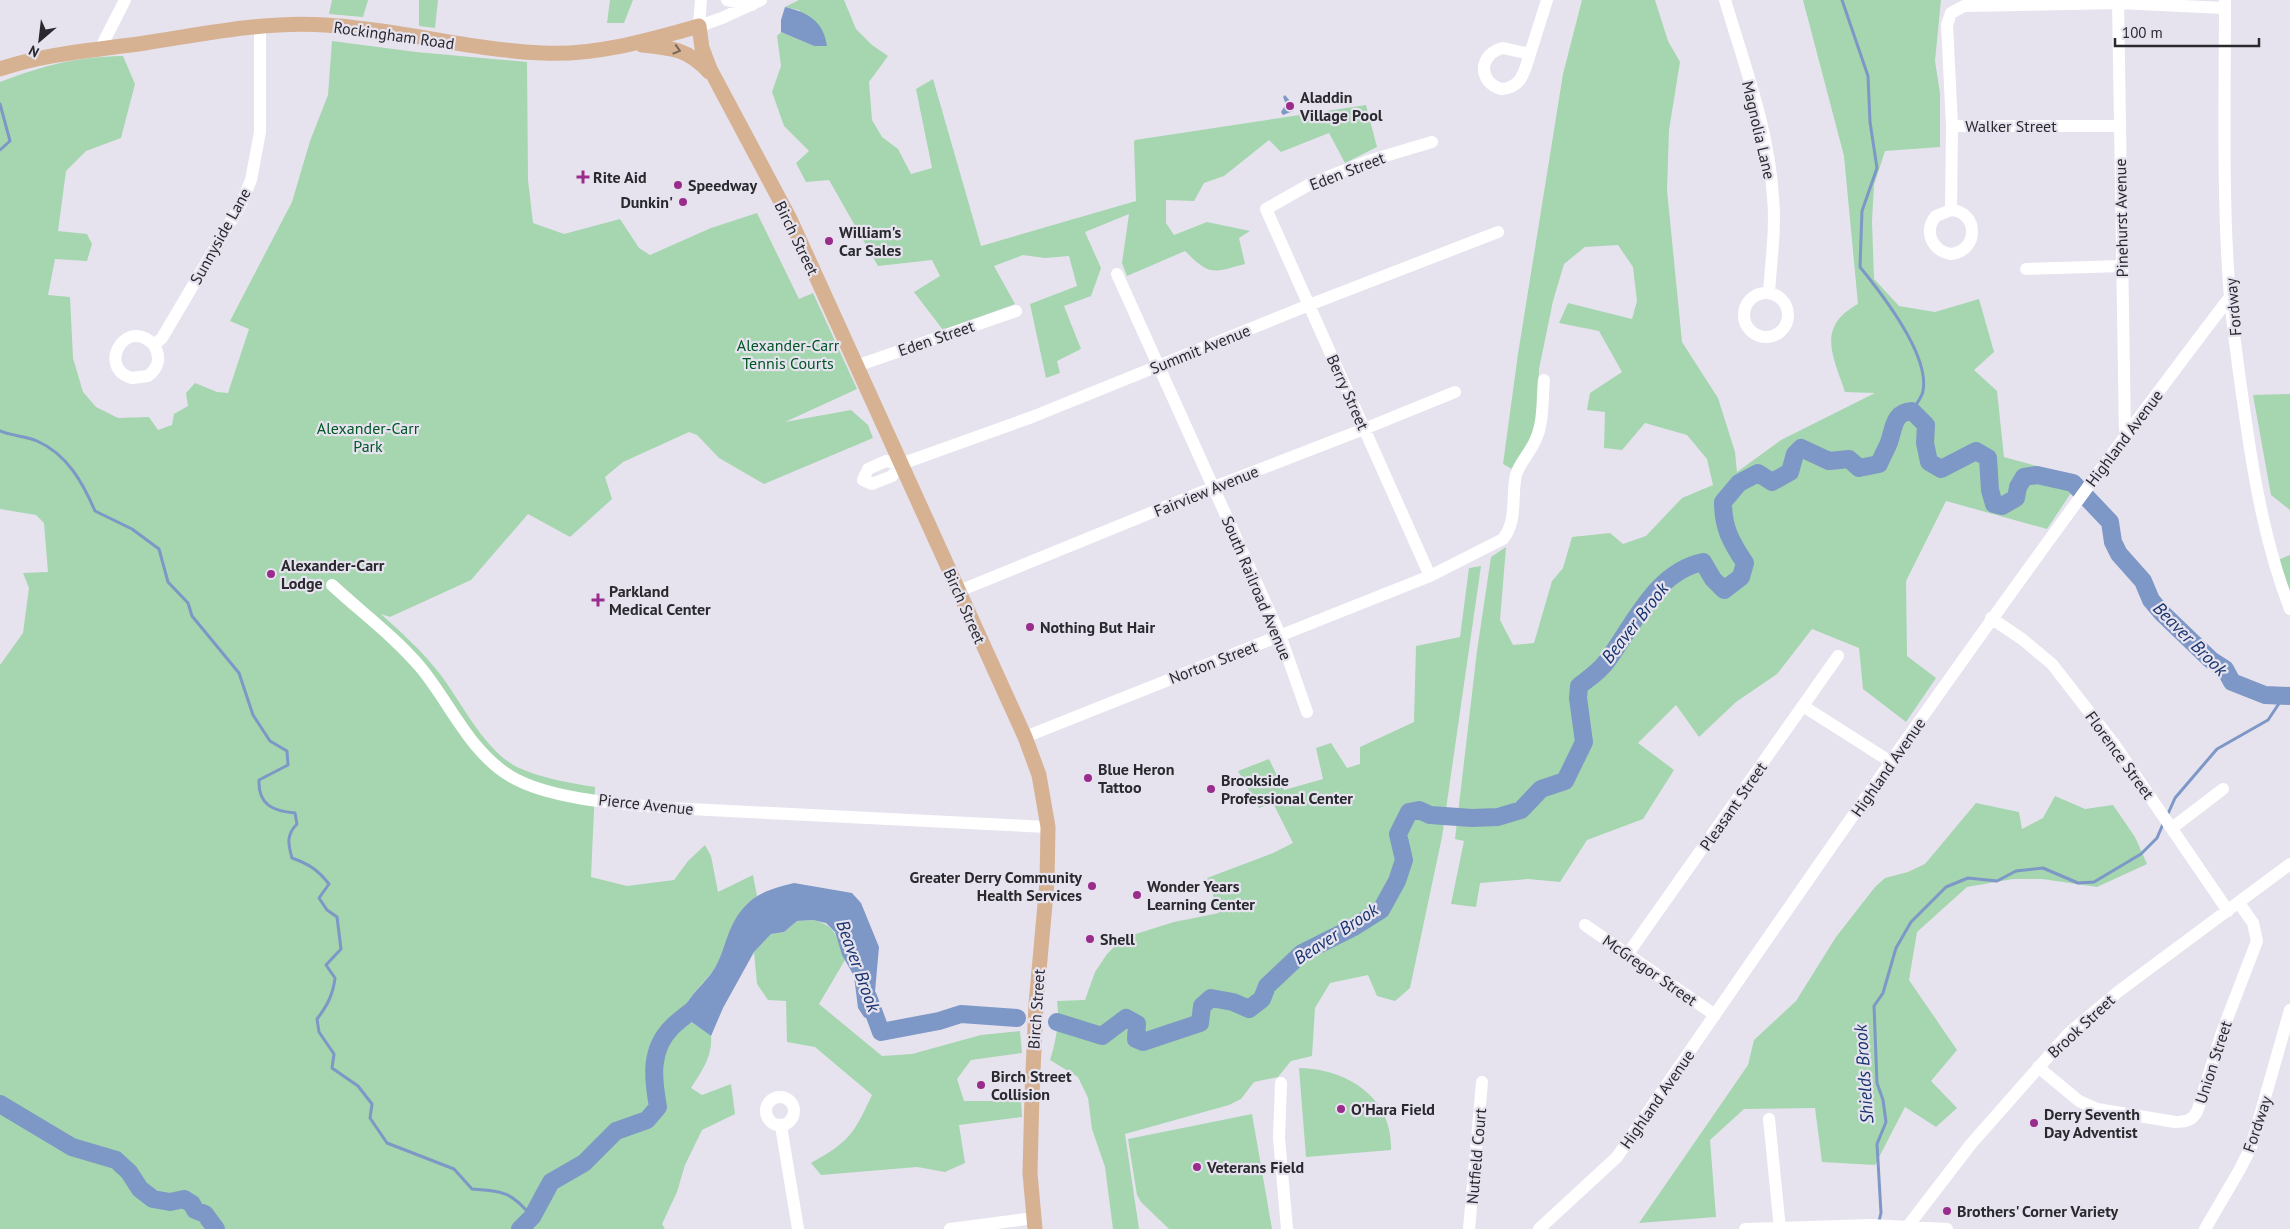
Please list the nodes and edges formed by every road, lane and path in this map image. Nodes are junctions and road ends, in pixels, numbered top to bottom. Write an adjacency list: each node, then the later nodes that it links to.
1 (125, 0): 12 (street)
2 (701, 0): 10 (street)
3 (727, 0): 7 (street)
4 (1547, 0): 13 (street)
5 (1725, 0): 25 (street, Magnolia Lane)
6 (2118, 1): 8 (street); 16 (street, Walker Street); 17 (street, Pinehurst Avenue)
7 (756, 2): 10 (street)
8 (2225, 4): 26 (street, Fordway)
9 (260, 26): 11 (main road, Rockingham Road); 12 (main road, Rockingham Road); 29 (street, Sunnyside Lane)
10 (699, 26): 11 (main road, Rockingham Road); 15 (main road, Birch Street)
11 (631, 44): 15 (main road, one-way to 15)
12 (100, 49): 14 (main road, Rockingham Road)
13 (1530, 54)
14 (0, 69)
15 (714, 78): 30 (main road, Birch Street)
16 (1952, 126): 17 (street, Walker Street); 20 (street)
17 (2120, 126): 22 (street, Pinehurst Avenue)
18 (1432, 142): 19 (street, Eden Street)
19 (1266, 209): 27 (street, Berry Street)
20 (1951, 210)
21 (1498, 232): 27 (street, Summit Avenue)
22 (2122, 266): 23 (street); 35 (street, Pinehurst Avenue)
23 (2026, 269)
24 (1117, 274): 31 (street, South Railroad Avenue)
25 (1769, 293)
26 (2230, 297): 35 (street, Highland Avenue); 41 (street, Fordway)
27 (1309, 305): 31 (street, Summit Avenue); 34 (street, Berry Street)
28 (1016, 311): 30 (street, Eden Street)
29 (154, 345)
30 (856, 366): 36 (main road, Birch Street)
31 (1159, 366): 36 (street, Summit Avenue); 37 (street, South Railroad Avenue)
32 (1544, 380): 38 (street, Norton Street)
33 (1455, 392): 34 (street, Fairview Avenue)
34 (1364, 429): 37 (street, Fairview Avenue); 38 (street, Berry Street)
35 (2125, 435): 42 (street, Highland Avenue)
36 (901, 464): 40 (main road, Birch Street)
37 (1214, 487): 40 (street, Fairview Avenue); 43 (street, South Railroad Avenue)
38 (1430, 576): 43 (street, Norton Street)
39 (332, 585): 51 (street, Pierce Avenue)
40 (959, 591): 47 (main road, Birch Street)
41 (2290, 609)
42 (1992, 618): 48 (street, Highland Avenue); 50 (street, Florence Street)
43 (1280, 635): 46 (street, South Railroad Avenue); 47 (street, Norton Street)
44 (1838, 656): 45 (street, Pleasant Street)
45 (1803, 706): 48 (street); 55 (street, Pleasant Street)
46 (1307, 712)
47 (1025, 738): 51 (main road, Birch Street)
48 (1891, 762): 57 (street, Highland Avenue)
49 (2223, 789): 50 (street)
50 (2168, 822): 53 (street, Florence Street)
51 (1048, 827): 63 (main road, Birch Street)
52 (2290, 864): 53 (street, Brook Street)
53 (2234, 907): 58 (street, Brook Street); 58 (street, Union Street)
54 (1585, 925): 55 (street, McGregor Street)
55 (1627, 955): 57 (street, McGregor Street)
56 (2290, 1010): 73 (street, Fordway)
57 (1715, 1015): 70 (street, Highland Avenue)
58 (2038, 1067): 64 (street, Brook Street)
59 (1482, 1082): 69 (street, Nutfield Court)
60 (1281, 1083): 68 (street)
61 (1769, 1119): 65 (street)
62 (781, 1126): 66 (street)
63 (1034, 1223): 67 (street)
64 (1908, 1226): 65 (street); 72 (street)
65 (1780, 1228): 71 (street)
66 (798, 1229)
67 (950, 1229)
68 (1287, 1229)
69 (1469, 1229)
70 (1539, 1229)
71 (1745, 1229)
72 (1947, 1229)
73 (2205, 1229)

